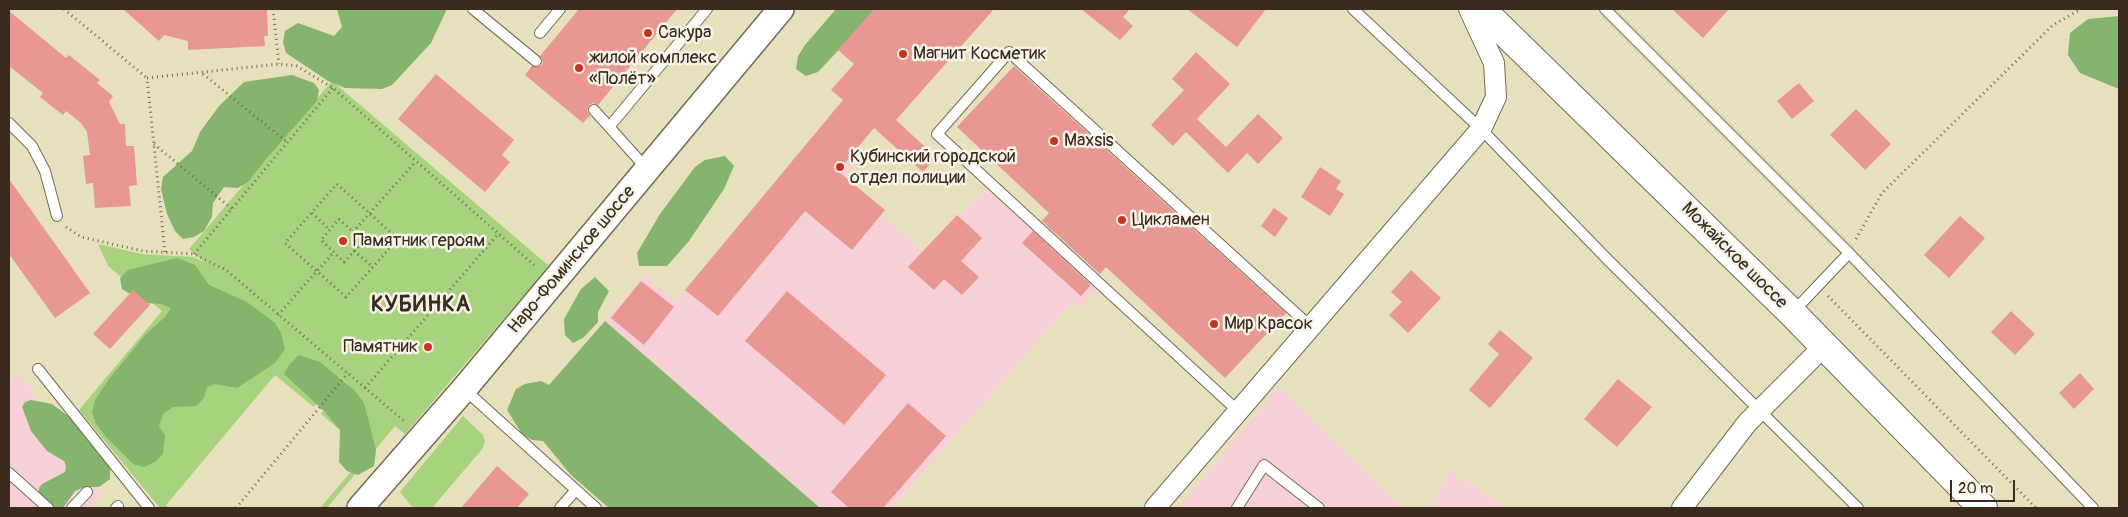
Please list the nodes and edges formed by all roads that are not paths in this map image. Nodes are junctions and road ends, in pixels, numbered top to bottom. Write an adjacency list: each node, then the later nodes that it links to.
1 (474, 9): 10 (lane)
2 (560, 9): 9 (lane)
3 (707, 9): 13 (lane)
4 (781, 9): 15 (street, Наро-Фоминское шоссе)
5 (1353, 9): 14 (lane)
6 (1469, 9): 14 (street)
7 (1481, 9): 18 (main road, Можайское шоссе)
8 (1605, 9): 17 (lane)
9 (540, 33)
10 (536, 61)
11 (594, 110): 13 (lane)
12 (9, 123): 16 (lane)
13 (610, 126): 15 (lane)
14 (1481, 129): 19 (street); 23 (lane)
15 (647, 169): 22 (street, Наро-Фоминское шоссе)
16 (57, 216)
17 (1849, 253): 18 (lane); 40 (lane)
18 (1792, 313): 20 (main road, Можайское шоссе)
19 (1311, 326): 24 (street); 24 (lane)
20 (1824, 346): 23 (street); 39 (main road, Можайское шоссе)
21 (38, 369): 30 (lane)
22 (464, 389): 26 (lane); 31 (street, Наро-Фоминское шоссе)
23 (1758, 409): 37 (street); 38 (lane)
24 (1238, 411): 34 (street)
25 (9, 473): 28 (lane)
26 (576, 490): 32 (lane); 33 (lane)
27 (87, 492): 29 (lane)
28 (48, 508)
29 (72, 508)
30 (149, 508)
31 (360, 508)
32 (560, 508)
33 (596, 508)
34 (1154, 508)
35 (1237, 508): 36 (lane)
36 (1319, 508)
37 (1682, 508)
38 (1858, 508)
39 (1983, 508)
40 (2093, 508)

